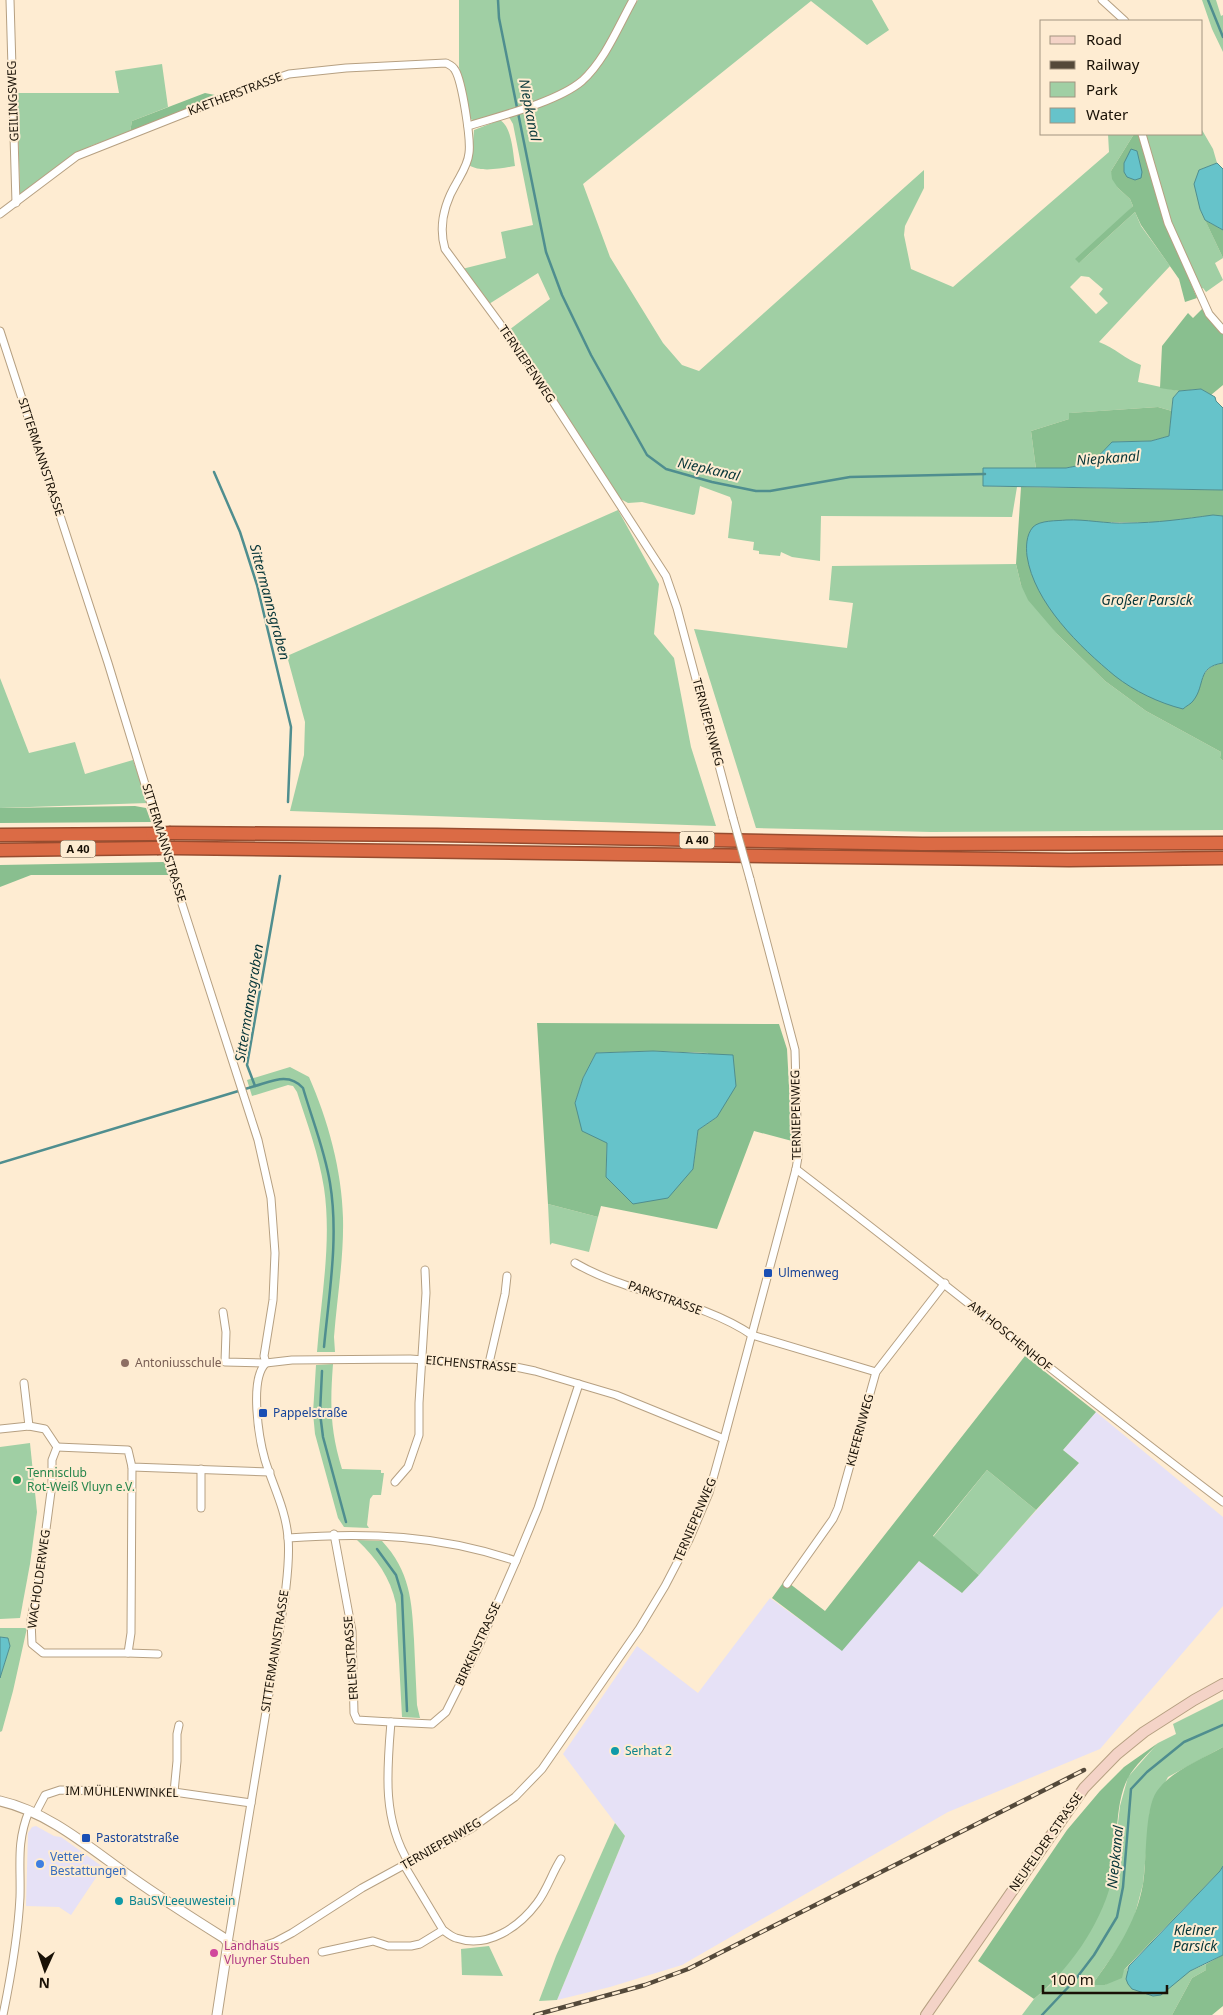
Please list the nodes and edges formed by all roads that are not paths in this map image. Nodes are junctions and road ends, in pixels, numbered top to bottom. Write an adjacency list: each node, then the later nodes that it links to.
1 (10, 0): 7 (street, GEILINGSWEG)
2 (634, 0): 5 (street)
3 (1102, 0): 4 (street)
4 (1123, 20)
5 (468, 126): 7 (street, KAETHERSTRASSE); 15 (street, TERNIEPENWEG, bridge)
6 (1142, 135): 9 (street)
7 (16, 203): 8 (street, KAETHERSTRASSE)
8 (0, 214)
9 (1223, 330)
10 (0, 331): 23 (street, SITTERMANNSTRASSE)
11 (0, 836): 12 (highway, A 40, bridge)
12 (1223, 844)
13 (0, 850): 14 (highway, A 40, bridge)
14 (1223, 858)
15 (796, 1169): 19 (street, AM HOSCHENHOF); 21 (street, TERNIEPENWEG)
16 (576, 1263): 21 (street, PARKSTRASSE)
17 (425, 1270): 22 (street)
18 (507, 1276): 24 (street)
19 (944, 1283): 25 (street, KIEFERNWEG); 36 (street, AM HOSCHENHOF)
20 (223, 1312): 23 (street)
21 (752, 1335): 25 (street); 30 (street, TERNIEPENWEG)
22 (422, 1359): 23 (street, EICHENSTRASSE); 24 (street, EICHENSTRASSE); 35 (street)
23 (266, 1363): 34 (street, SITTERMANNSTRASSE)
24 (489, 1363): 27 (street, EICHENSTRASSE)
25 (876, 1372): 41 (street, KIEFERNWEG)
26 (24, 1383): 28 (street)
27 (579, 1384): 30 (street, EICHENSTRASSE); 40 (street, BIRKENSTRASSE)
28 (29, 1426): 29 (street); 31 (street)
29 (0, 1429)
30 (724, 1439): 52 (street, TERNIEPENWEG)
31 (57, 1447): 32 (street); 42 (street, WACHOLDERWEG)
32 (132, 1467): 33 (street); 42 (street)
33 (201, 1469): 34 (street); 37 (street)
34 (270, 1472): 39 (street, SITTERMANNSTRASSE)
35 (395, 1482)
36 (1223, 1502)
37 (201, 1508)
38 (334, 1534): 39 (street); 40 (street); 45 (street, ERLENSTRASSE)
39 (288, 1538): 49 (street, SITTERMANNSTRASSE)
40 (516, 1561): 45 (street, BIRKENSTRASSE)
41 (787, 1584)
42 (128, 1653): 43 (street, WACHOLDERWEG)
43 (158, 1654)
44 (1223, 1684): 58 (main road, NEUFELDER STRASSE)
45 (391, 1722): 52 (street)
46 (179, 1725): 47 (street)
47 (174, 1792): 49 (street, IM MÜHLENWINKEL); 50 (street, IM MÜHLENWINKEL)
48 (0, 1801): 50 (street)
49 (251, 1803): 54 (street, SITTERMANNSTRASSE)
50 (32, 1812): 54 (street); 56 (street)
51 (561, 1859): 53 (street)
52 (407, 1864): 53 (street); 54 (street, TERNIEPENWEG)
53 (443, 1930): 55 (street)
54 (228, 1943): 57 (street)
55 (322, 1952)
56 (3, 2015)
57 (217, 2015)
58 (926, 2015)

